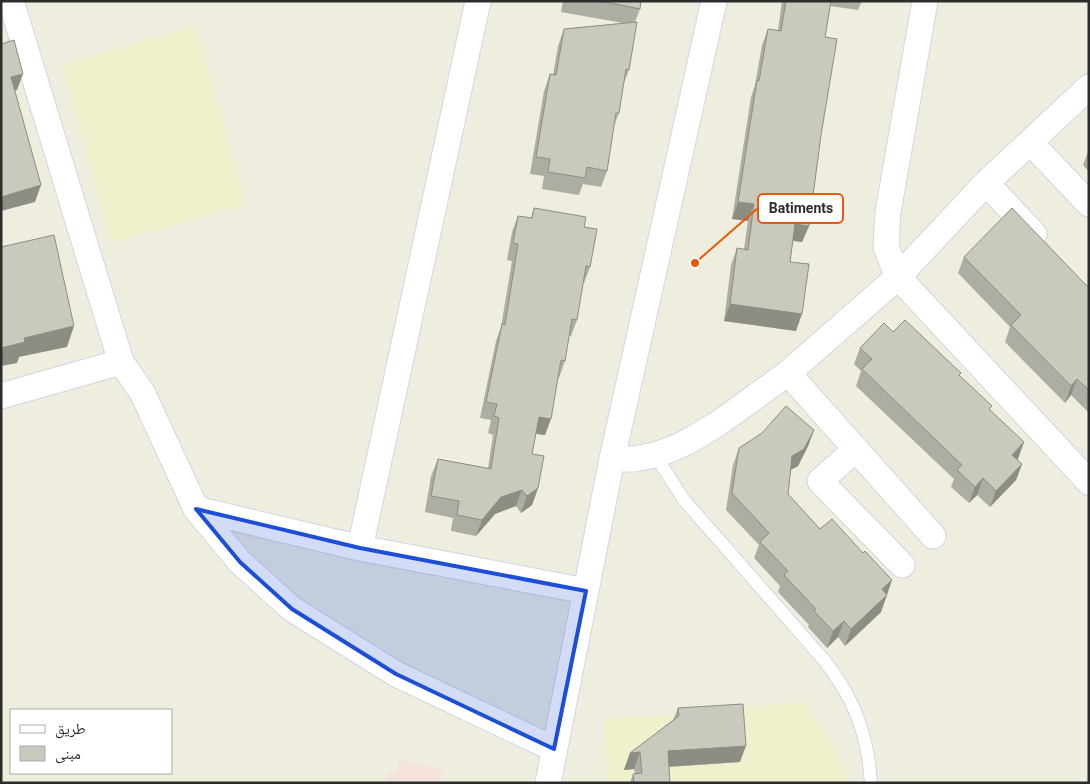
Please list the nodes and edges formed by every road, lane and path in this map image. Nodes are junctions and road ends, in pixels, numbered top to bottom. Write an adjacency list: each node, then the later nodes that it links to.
1 (11, 1): 11 (street)
2 (478, 1): 20 (street)
3 (714, 1): 16 (street)
4 (925, 1): 10 (street)
5 (1089, 87): 6 (street)
6 (1030, 142): 7 (street); 8 (street)
7 (986, 183): 9 (street); 10 (street)
8 (1089, 204)
9 (1048, 248)
10 (898, 277): 12 (street); 17 (street)
11 (121, 362): 13 (street); 18 (street)
12 (788, 373): 14 (street); 15 (street)
13 (1, 396)
14 (856, 449): 19 (street); 21 (street)
15 (655, 455): 16 (street); 25 (lane)
16 (612, 459): 22 (street)
17 (1089, 482)
18 (196, 509): 20 (street); 23 (street)
19 (933, 536)
20 (360, 548): 22 (street)
21 (902, 565)
22 (586, 591): 23 (street)
23 (554, 749): 24 (street)
24 (548, 783)
25 (871, 783)

